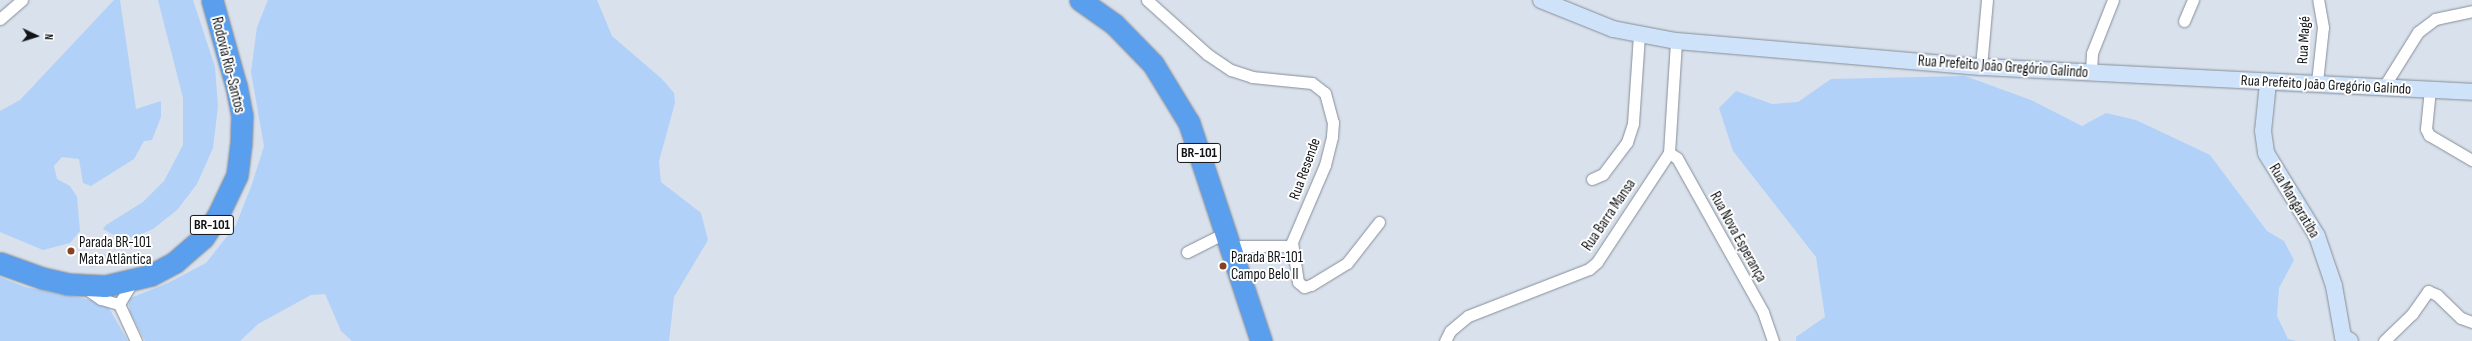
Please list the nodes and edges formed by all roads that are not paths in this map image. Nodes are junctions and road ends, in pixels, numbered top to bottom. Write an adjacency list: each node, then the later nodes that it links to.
1 (22, 0): 11 (street)
2 (212, 0): 30 (highway, Rodovia Rio-Santos / BR-101)
3 (1080, 0): 26 (highway, BR-101)
4 (1146, 0): 27 (street, Rua Resende)
5 (1541, 0): 13 (main road, Rua Prefeito João Gregório Galindo)
6 (1987, 0): 15 (street)
7 (2113, 0): 16 (street)
8 (2193, 0): 12 (street)
9 (2318, 0): 17 (street, Rua Magé)
10 (2472, 11): 19 (street)
11 (0, 19)
12 (2184, 21)
13 (1639, 36): 14 (main road, Rua Prefeito João Gregório Galindo); 24 (street)
14 (1676, 42): 15 (main road, Rua Prefeito João Gregório Galindo); 22 (street, Rua Barra Mansa)
15 (1981, 67): 16 (main road, Rua Prefeito João Gregório Galindo)
16 (2091, 72): 18 (main road, Rua Prefeito João Gregório Galindo)
17 (2317, 82): 18 (main road, Rua Prefeito João Gregório Galindo); 19 (main road, Rua Prefeito João Gregório Galindo)
18 (2268, 83): 34 (main road, Rua Mangaratiba)
19 (2383, 88): 20 (main road, Rua Prefeito João Gregório Galindo)
20 (2430, 89): 21 (main road, Rua Prefeito João Gregório Galindo); 23 (street)
21 (2472, 92)
22 (1669, 153): 37 (street, Rua Barra Mansa); 38 (street, Rua Nova Esperança)
23 (2472, 160)
24 (1592, 180)
25 (1379, 222): 27 (street)
26 (1227, 240): 27 (street); 28 (street); 36 (highway, BR-101)
27 (1292, 246)
28 (1187, 252)
29 (0, 263): 31 (highway, Rodovia Rio-Santos / BR-101)
30 (133, 281): 31 (highway, Rodovia Rio-Santos / BR-101); 32 (street)
31 (80, 285): 32 (street)
32 (119, 304): 35 (street)
33 (2472, 322): 39 (street)
34 (2346, 340)
35 (136, 341)
36 (1261, 341)
37 (1445, 341)
38 (1773, 341)
39 (2384, 341)

